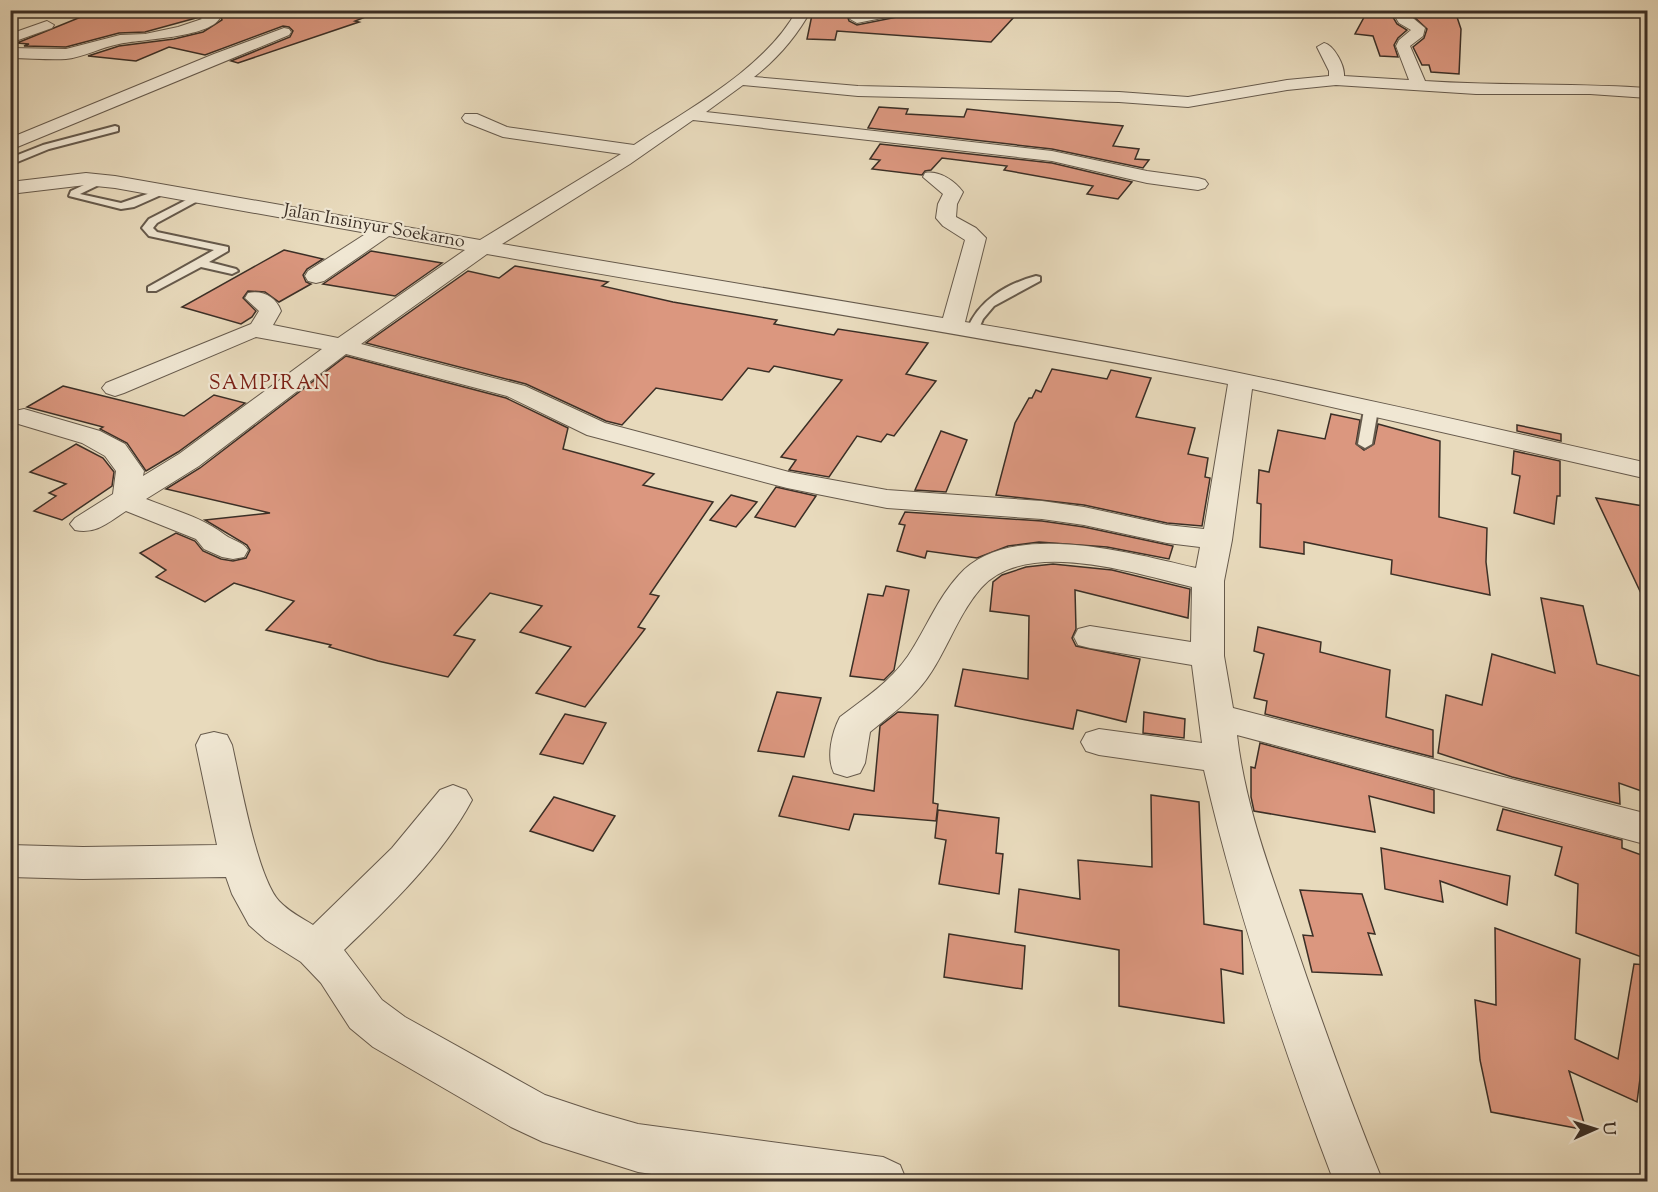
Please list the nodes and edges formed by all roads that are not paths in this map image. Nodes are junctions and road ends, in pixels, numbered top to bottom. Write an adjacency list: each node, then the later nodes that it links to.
1 (200, 10): 10 (street)
2 (804, 10): 11 (street, Jalan Insinyur Soekarno)
3 (902, 10): 5 (street)
4 (1404, 10): 13 (street)
5 (857, 19)
6 (47, 25): 8 (street)
7 (284, 32): 18 (street)
8 (10, 39)
9 (1324, 47): 12 (street)
10 (10, 53)
11 (740, 80): 12 (street); 15 (street, Jalan Insinyur Soekarno)
12 (1336, 80): 13 (street)
13 (1419, 85): 14 (street)
14 (1647, 93)
15 (690, 115): 19 (street, Jalan Insinyur Soekarno); 24 (street)
16 (471, 118): 19 (street)
17 (114, 129): 20 (lane)
18 (10, 145)
19 (637, 151): 29 (street, Jalan Insinyur Soekarno)
20 (10, 162)
21 (10, 169): 23 (street)
22 (932, 177): 36 (street)
23 (93, 179): 25 (street, Jalan Insinyur Soekarno); 26 (street, Jalan Insinyur Soekarno); 26 (lane)
24 (1198, 184)
25 (10, 188)
26 (165, 191): 27 (street, Jalan Insinyur Soekarno)
27 (200, 197): 28 (street, Jalan Insinyur Soekarno); 30 (lane)
28 (386, 229): 29 (street, Jalan Insinyur Soekarno); 32 (street)
29 (485, 246): 36 (street); 38 (street)
30 (199, 263): 31 (lane); 34 (lane)
31 (232, 271)
32 (316, 276)
33 (1036, 279): 36 (lane)
34 (152, 289)
35 (256, 298): 37 (street)
36 (962, 328): 39 (street)
37 (259, 329): 38 (street); 40 (street)
38 (342, 346): 45 (street); 47 (street)
39 (1241, 379): 41 (street); 47 (street)
40 (115, 388)
41 (1371, 410): 43 (lane); 44 (street)
42 (24, 417): 45 (street)
43 (1365, 444)
44 (1647, 471)
45 (127, 498): 46 (street); 48 (street)
46 (85, 524)
47 (1217, 540): 49 (street)
48 (233, 550)
49 (1208, 581): 51 (street); 56 (street)
50 (1090, 637): 51 (street)
51 (1207, 656): 52 (street)
52 (1217, 717): 55 (street); 58 (street)
53 (1099, 742): 55 (street)
54 (214, 746): 60 (street)
55 (1221, 759): 63 (street)
56 (847, 763)
57 (453, 800): 61 (street)
58 (1647, 830)
59 (10, 861): 60 (street)
60 (240, 861): 61 (street)
61 (316, 949): 62 (street)
62 (883, 1182)
63 (1359, 1182)

